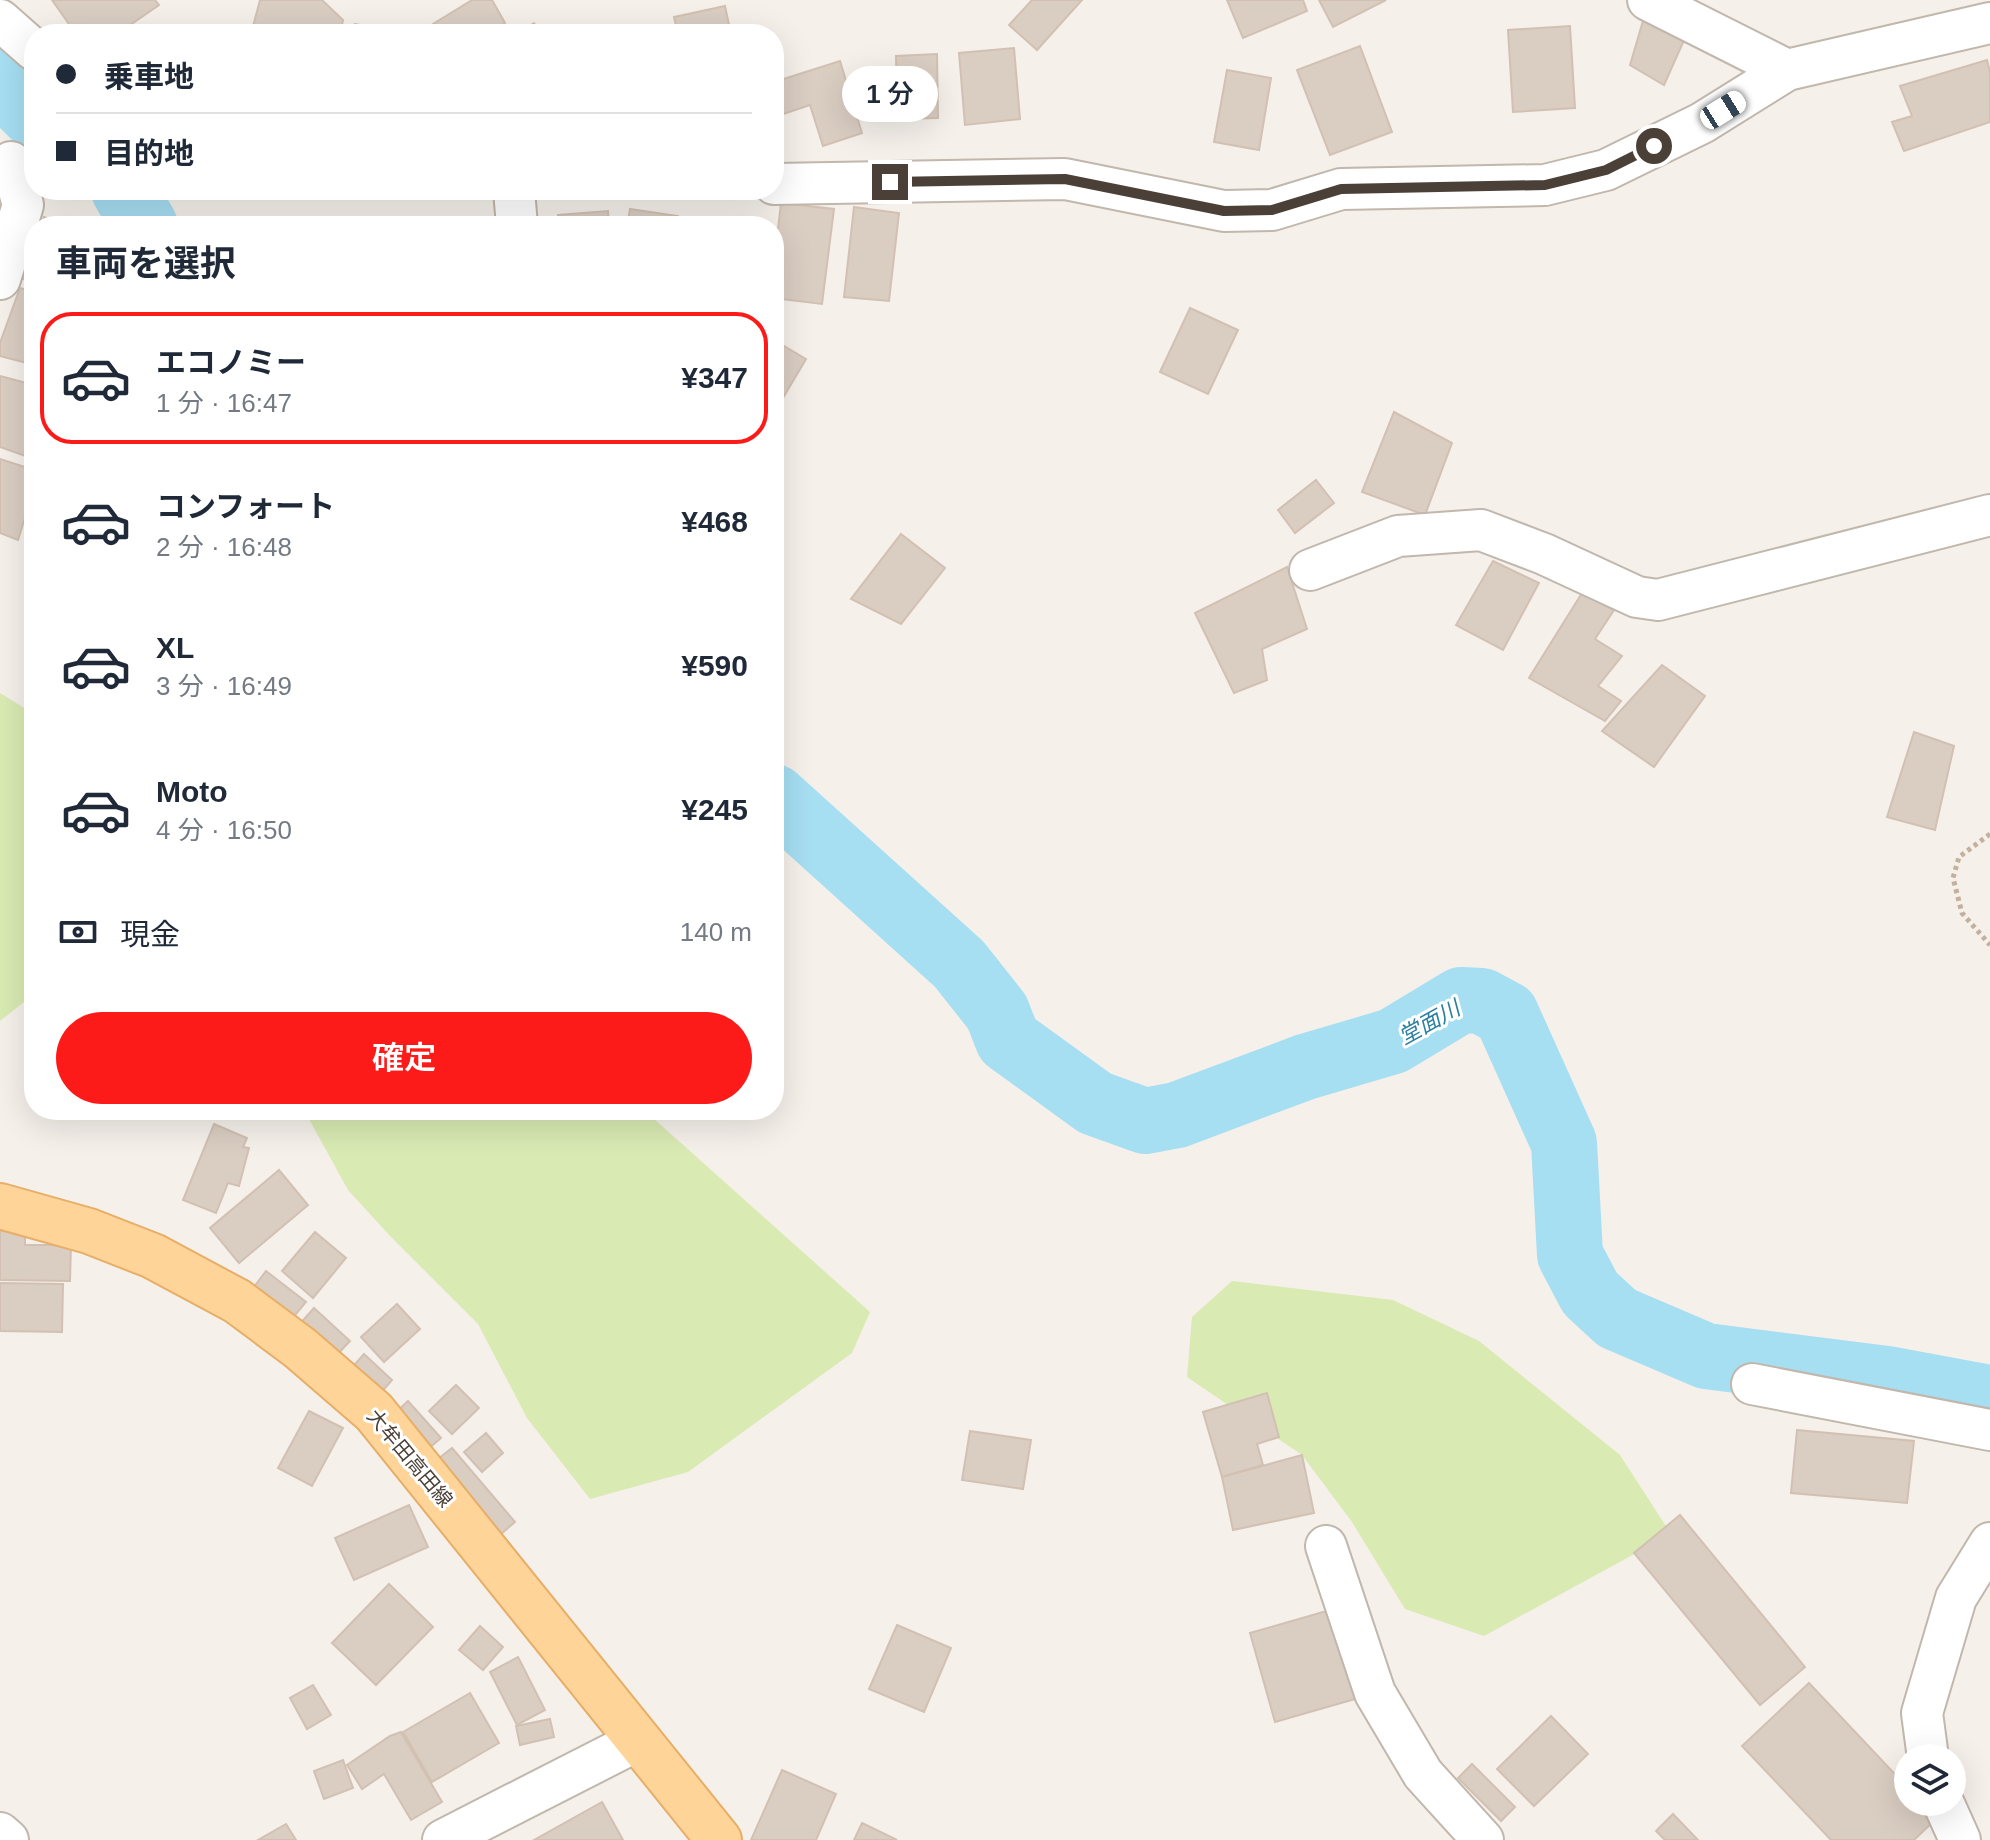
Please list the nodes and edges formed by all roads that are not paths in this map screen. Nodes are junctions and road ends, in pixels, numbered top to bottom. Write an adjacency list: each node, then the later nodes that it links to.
1 (1648, 0): 5 (street)
2 (0, 20): 4 (street)
3 (1990, 23): 5 (street)
4 (24, 41)
5 (1787, 70): 7 (street)
6 (15, 161): 8 (street)
7 (784, 184)
8 (0, 279)
9 (1990, 515): 10 (street)
10 (1310, 570)
11 (0, 1206): 16 (main road, 大牟田高田線)
12 (1752, 1384): 13 (street)
13 (1990, 1430)
14 (1990, 1543): 17 (street)
15 (1326, 1546): 23 (street)
16 (639, 1740): 21 (street); 22 (main road, 大牟田高田線)
17 (1926, 1744)
18 (1949, 1816): 24 (street)
19 (0, 1833): 20 (street)
20 (8, 1840)
21 (443, 1840)
22 (719, 1840)
23 (1483, 1840)
24 (1960, 1840)

